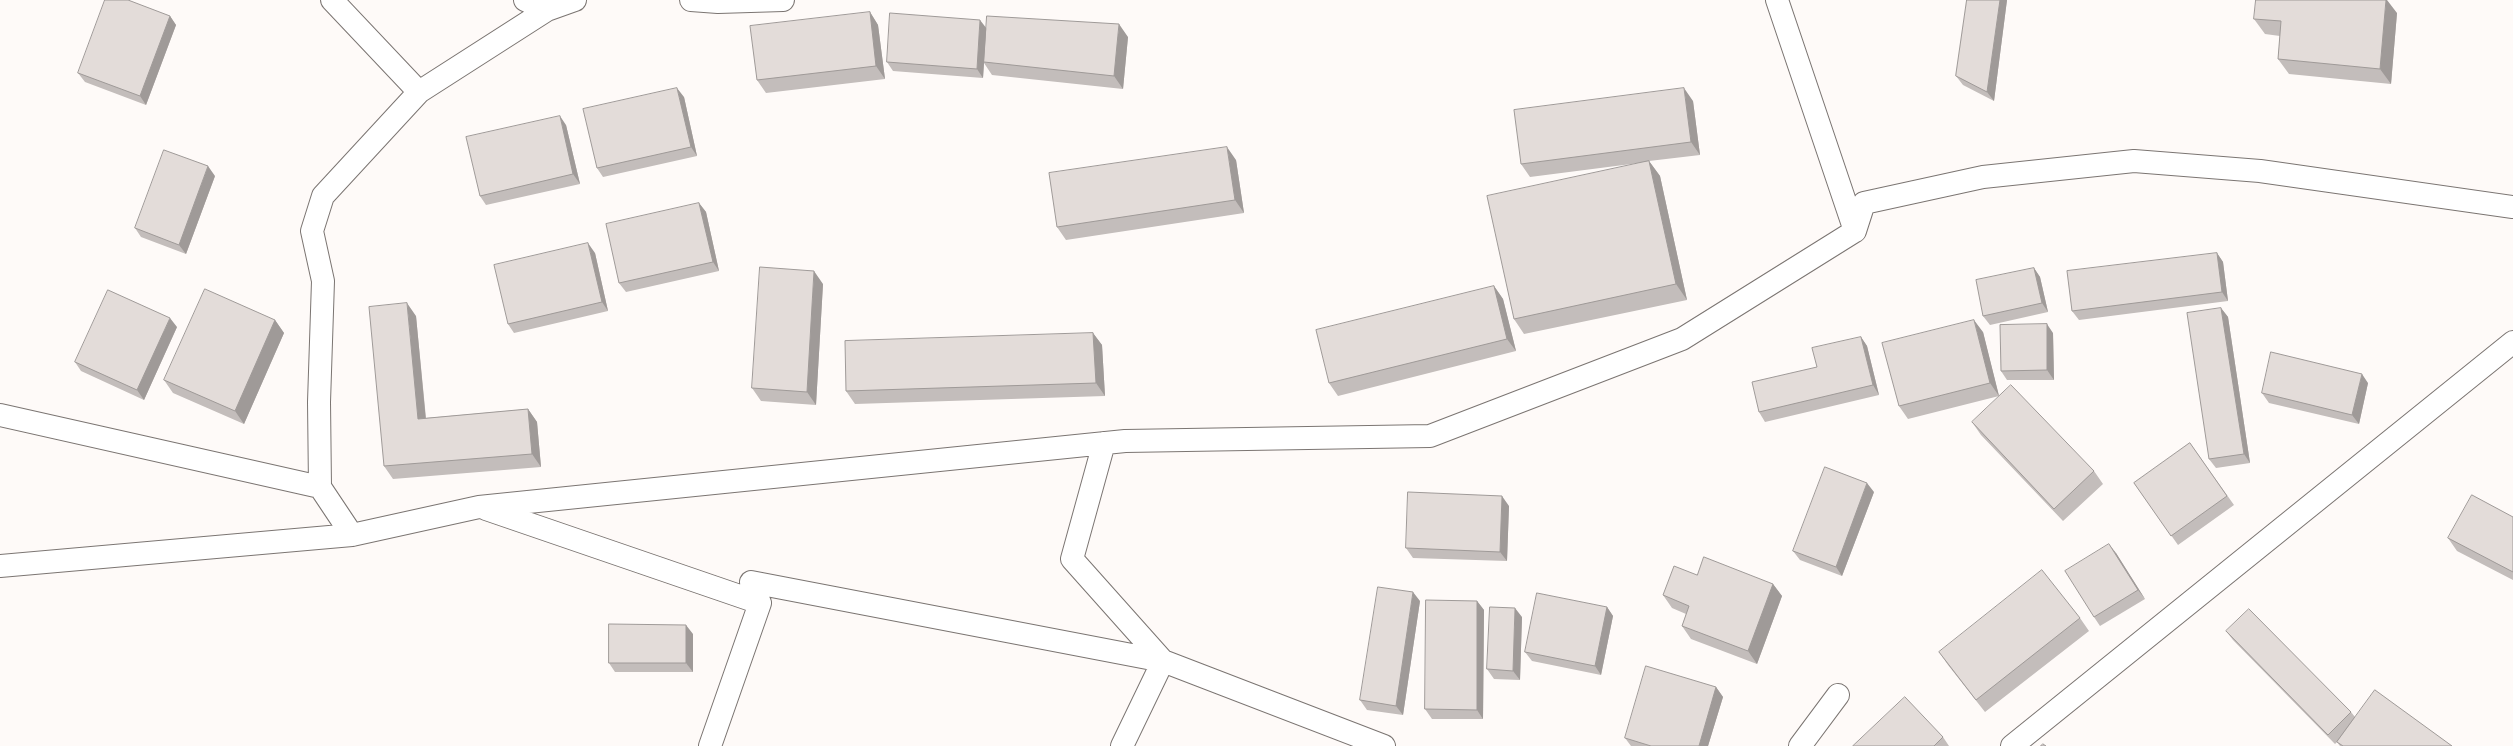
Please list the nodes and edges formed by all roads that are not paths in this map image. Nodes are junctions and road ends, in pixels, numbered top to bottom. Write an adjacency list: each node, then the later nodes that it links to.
1 (332, 0): 9 (street)
2 (525, 0): 8 (street)
3 (575, 0): 8 (street)
4 (691, 0): 7 (street)
5 (783, 0): 7 (street)
6 (1777, 0): 11 (street)
7 (718, 1)
8 (547, 10): 9 (street)
9 (419, 92): 15 (street)
10 (2513, 207): 11 (street)
11 (1855, 231): 14 (street)
12 (2513, 342): 26 (street)
13 (0, 415): 15 (street)
14 (1104, 443): 16 (street); 20 (street)
15 (320, 487): 17 (street)
16 (479, 507): 17 (street); 19 (street)
17 (352, 535): 18 (street)
18 (0, 566)
19 (760, 603): 20 (street); 22 (street)
20 (1163, 661): 23 (street); 24 (street)
21 (1838, 695): 25 (street)
22 (710, 746)
23 (1122, 746)
24 (1384, 746)
25 (1800, 746)
26 (2012, 746)

